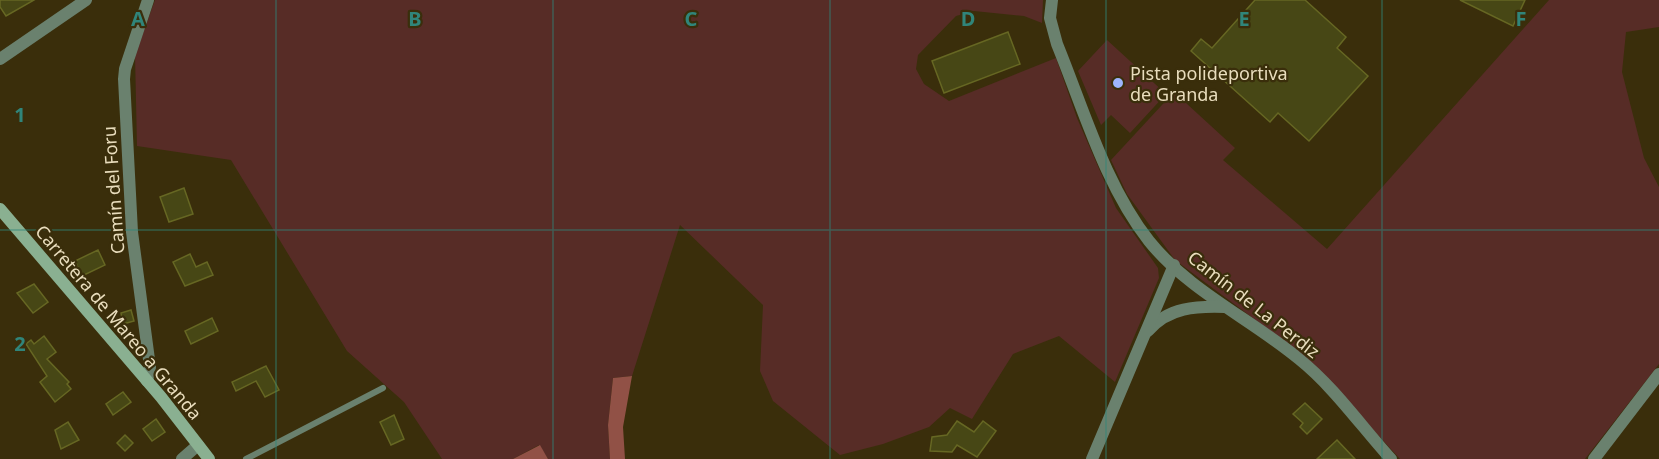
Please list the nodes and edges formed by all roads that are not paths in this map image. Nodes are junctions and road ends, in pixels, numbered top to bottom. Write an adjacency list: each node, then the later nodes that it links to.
1 (86, 0): 4 (street)
2 (148, 0): 10 (street, Camín del Foru)
3 (1052, 0): 6 (street, Camín de La Perdiz)
4 (0, 59)
5 (0, 209): 10 (street, Carretera de Mareo a Granda)
6 (1174, 265): 7 (street, Camín de La Perdiz); 8 (street)
7 (1226, 307): 8 (street); 17 (street, Camín de La Perdiz)
8 (1143, 336): 16 (street)
9 (1659, 374): 18 (street)
10 (147, 381): 12 (street, Carretera de Mareo a Granda)
11 (382, 388): 15 (lane)
12 (198, 445): 13 (street); 14 (street, Carretera de Mareo a Granda)
13 (182, 459)
14 (209, 459)
15 (246, 459)
16 (1092, 459)
17 (1391, 459)
18 (1594, 459)

